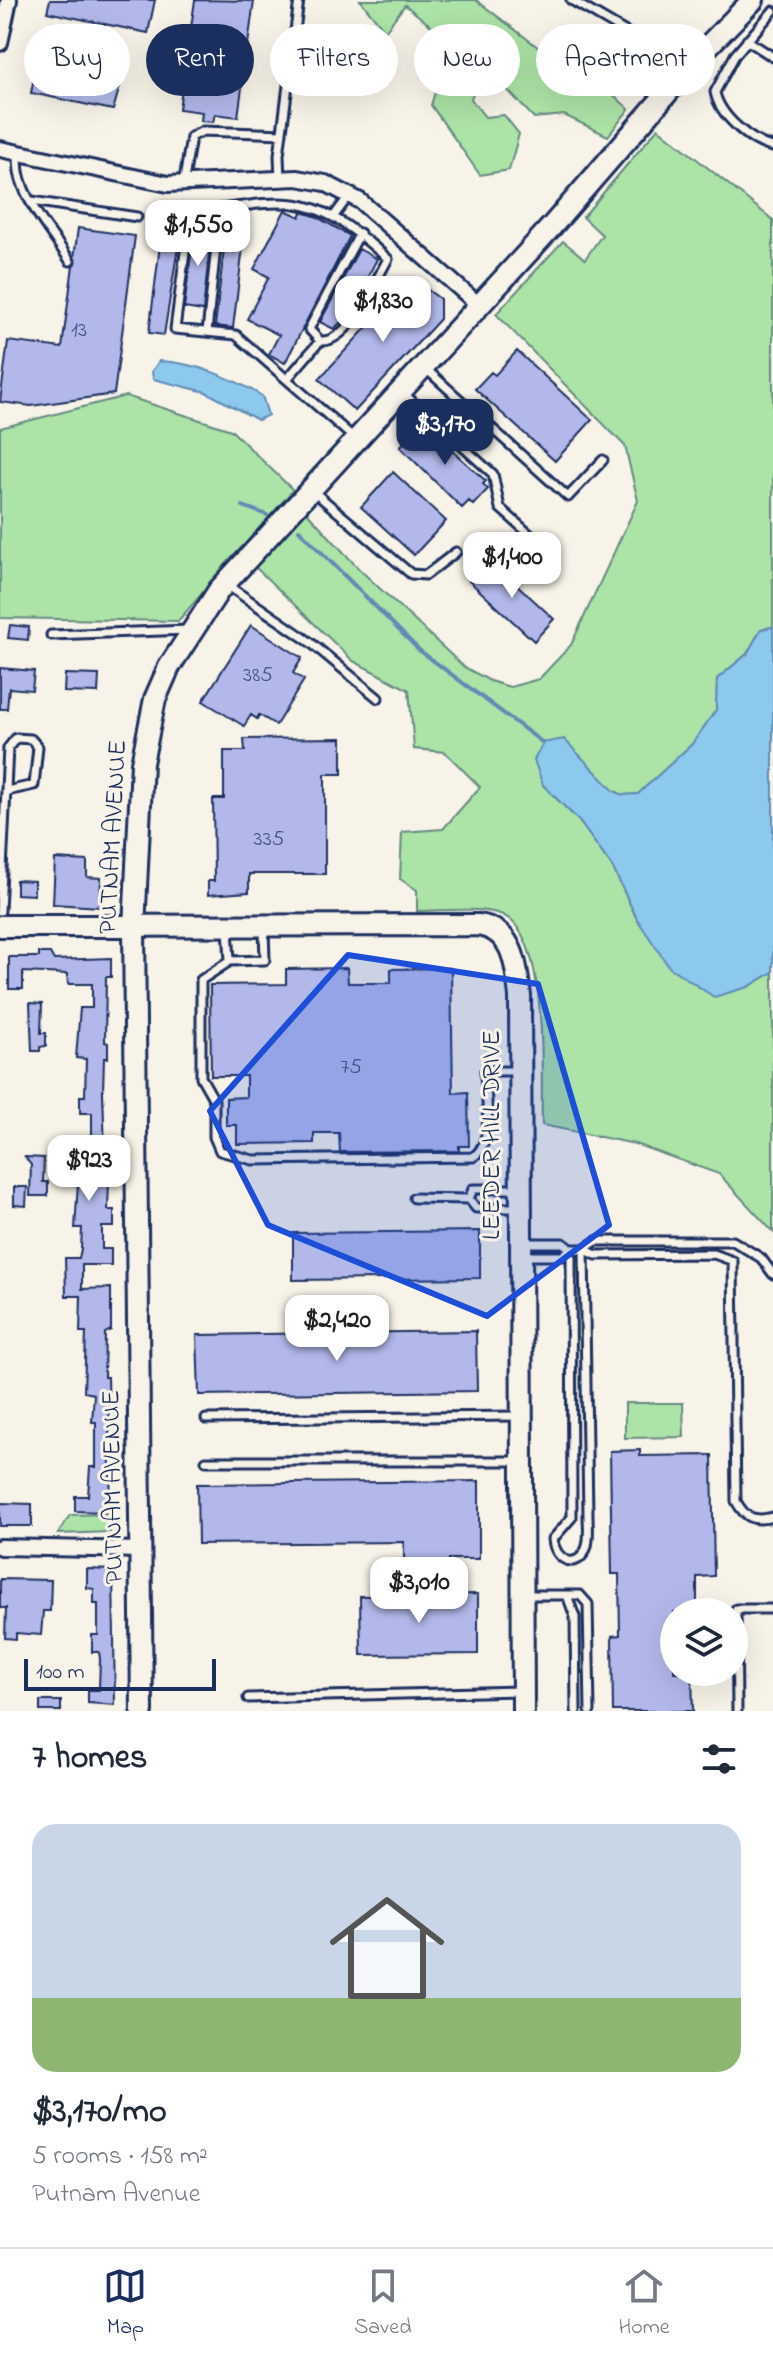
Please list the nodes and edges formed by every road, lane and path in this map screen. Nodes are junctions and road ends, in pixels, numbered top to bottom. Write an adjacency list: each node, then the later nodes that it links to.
1 (9, 0): 8 (street)
2 (299, 0): 13 (lane)
3 (571, 0): 7 (lane)
4 (753, 0): 9 (main road, PUTNAM AVENUE)
5 (763, 0): 6 (lane)
6 (773, 11): 10 (lane)
7 (612, 24)
8 (0, 38)
9 (715, 40)
10 (747, 40): 11 (lane); 14 (lane)
11 (773, 57)
12 (663, 96): 26 (main road, PUTNAM AVENUE)
13 (282, 134): 17 (lane); 18 (lane)
14 (773, 147)
15 (0, 149): 16 (street)
16 (19, 153): 18 (street); 20 (lane)
17 (280, 179): 18 (street); 19 (street)
18 (183, 186)
19 (350, 194): 22 (lane); 26 (street)
20 (32, 201): 23 (lane); 25 (lane)
21 (220, 209): 22 (lane); 27 (lane); 27 (lane)
22 (334, 216): 24 (lane)
23 (137, 217)
24 (360, 233): 28 (lane); 28 (lane)
25 (70, 261)
26 (480, 306): 29 (main road, PUTNAM AVENUE)
27 (207, 332): 30 (lane)
28 (320, 341): 30 (lane)
29 (424, 366): 31 (main road, PUTNAM AVENUE); 33 (lane)
30 (288, 378): 32 (lane)
31 (401, 391): 32 (main road, PUTNAM AVENUE); 36 (lane)
32 (356, 440): 34 (main road, PUTNAM AVENUE)
33 (603, 460)
34 (311, 490): 35 (lane); 37 (main road, PUTNAM AVENUE)
35 (456, 552)
36 (554, 556)
37 (225, 584): 38 (main road, PUTNAM AVENUE); 40 (lane)
38 (191, 630): 39 (lane); 45 (main road, PUTNAM AVENUE)
39 (51, 635)
40 (378, 698)
41 (7, 791): 41 (lane); 42 (lane)
42 (0, 911)
43 (0, 926): 45 (main road, LEEDER HILL DRIVE)
44 (264, 927): 46 (main road, LEEDER HILL DRIVE); 47 (lane); 48 (main road, LEEDER HILL DRIVE)
45 (134, 928): 46 (main road, LEEDER HILL DRIVE); 62 (main road, PUTNAM AVENUE)
46 (228, 928): 47 (lane)
47 (230, 961): 48 (lane)
48 (520, 1071): 50 (main road, LEEDER HILL DRIVE)
49 (414, 1198): 51 (lane)
50 (521, 1198): 51 (lane); 51 (lane); 54 (main road, LEEDER HILL DRIVE)
51 (469, 1199)
52 (571, 1249): 53 (lane); 53 (lane); 54 (lane); 54 (lane)
53 (584, 1249): 55 (lane); 60 (lane)
54 (519, 1250): 56 (main road, LEEDER HILL DRIVE)
55 (773, 1274)
56 (522, 1416): 57 (lane); 59 (main road, LEEDER HILL DRIVE)
57 (206, 1419)
58 (206, 1461): 59 (lane)
59 (522, 1461): 63 (main road, LEEDER HILL DRIVE)
60 (773, 1517)
61 (0, 1547): 62 (street)
62 (141, 1550): 70 (main road, PUTNAM AVENUE)
63 (523, 1595): 64 (lane); 69 (main road, LEEDER HILL DRIVE)
64 (567, 1595): 71 (lane); 72 (lane)
65 (748, 1609): 66 (lane)
66 (773, 1609)
67 (736, 1686): 73 (lane)
68 (248, 1698): 69 (lane)
69 (523, 1701)
70 (142, 1711)
71 (576, 1711)
72 (590, 1711)
73 (737, 1711)

